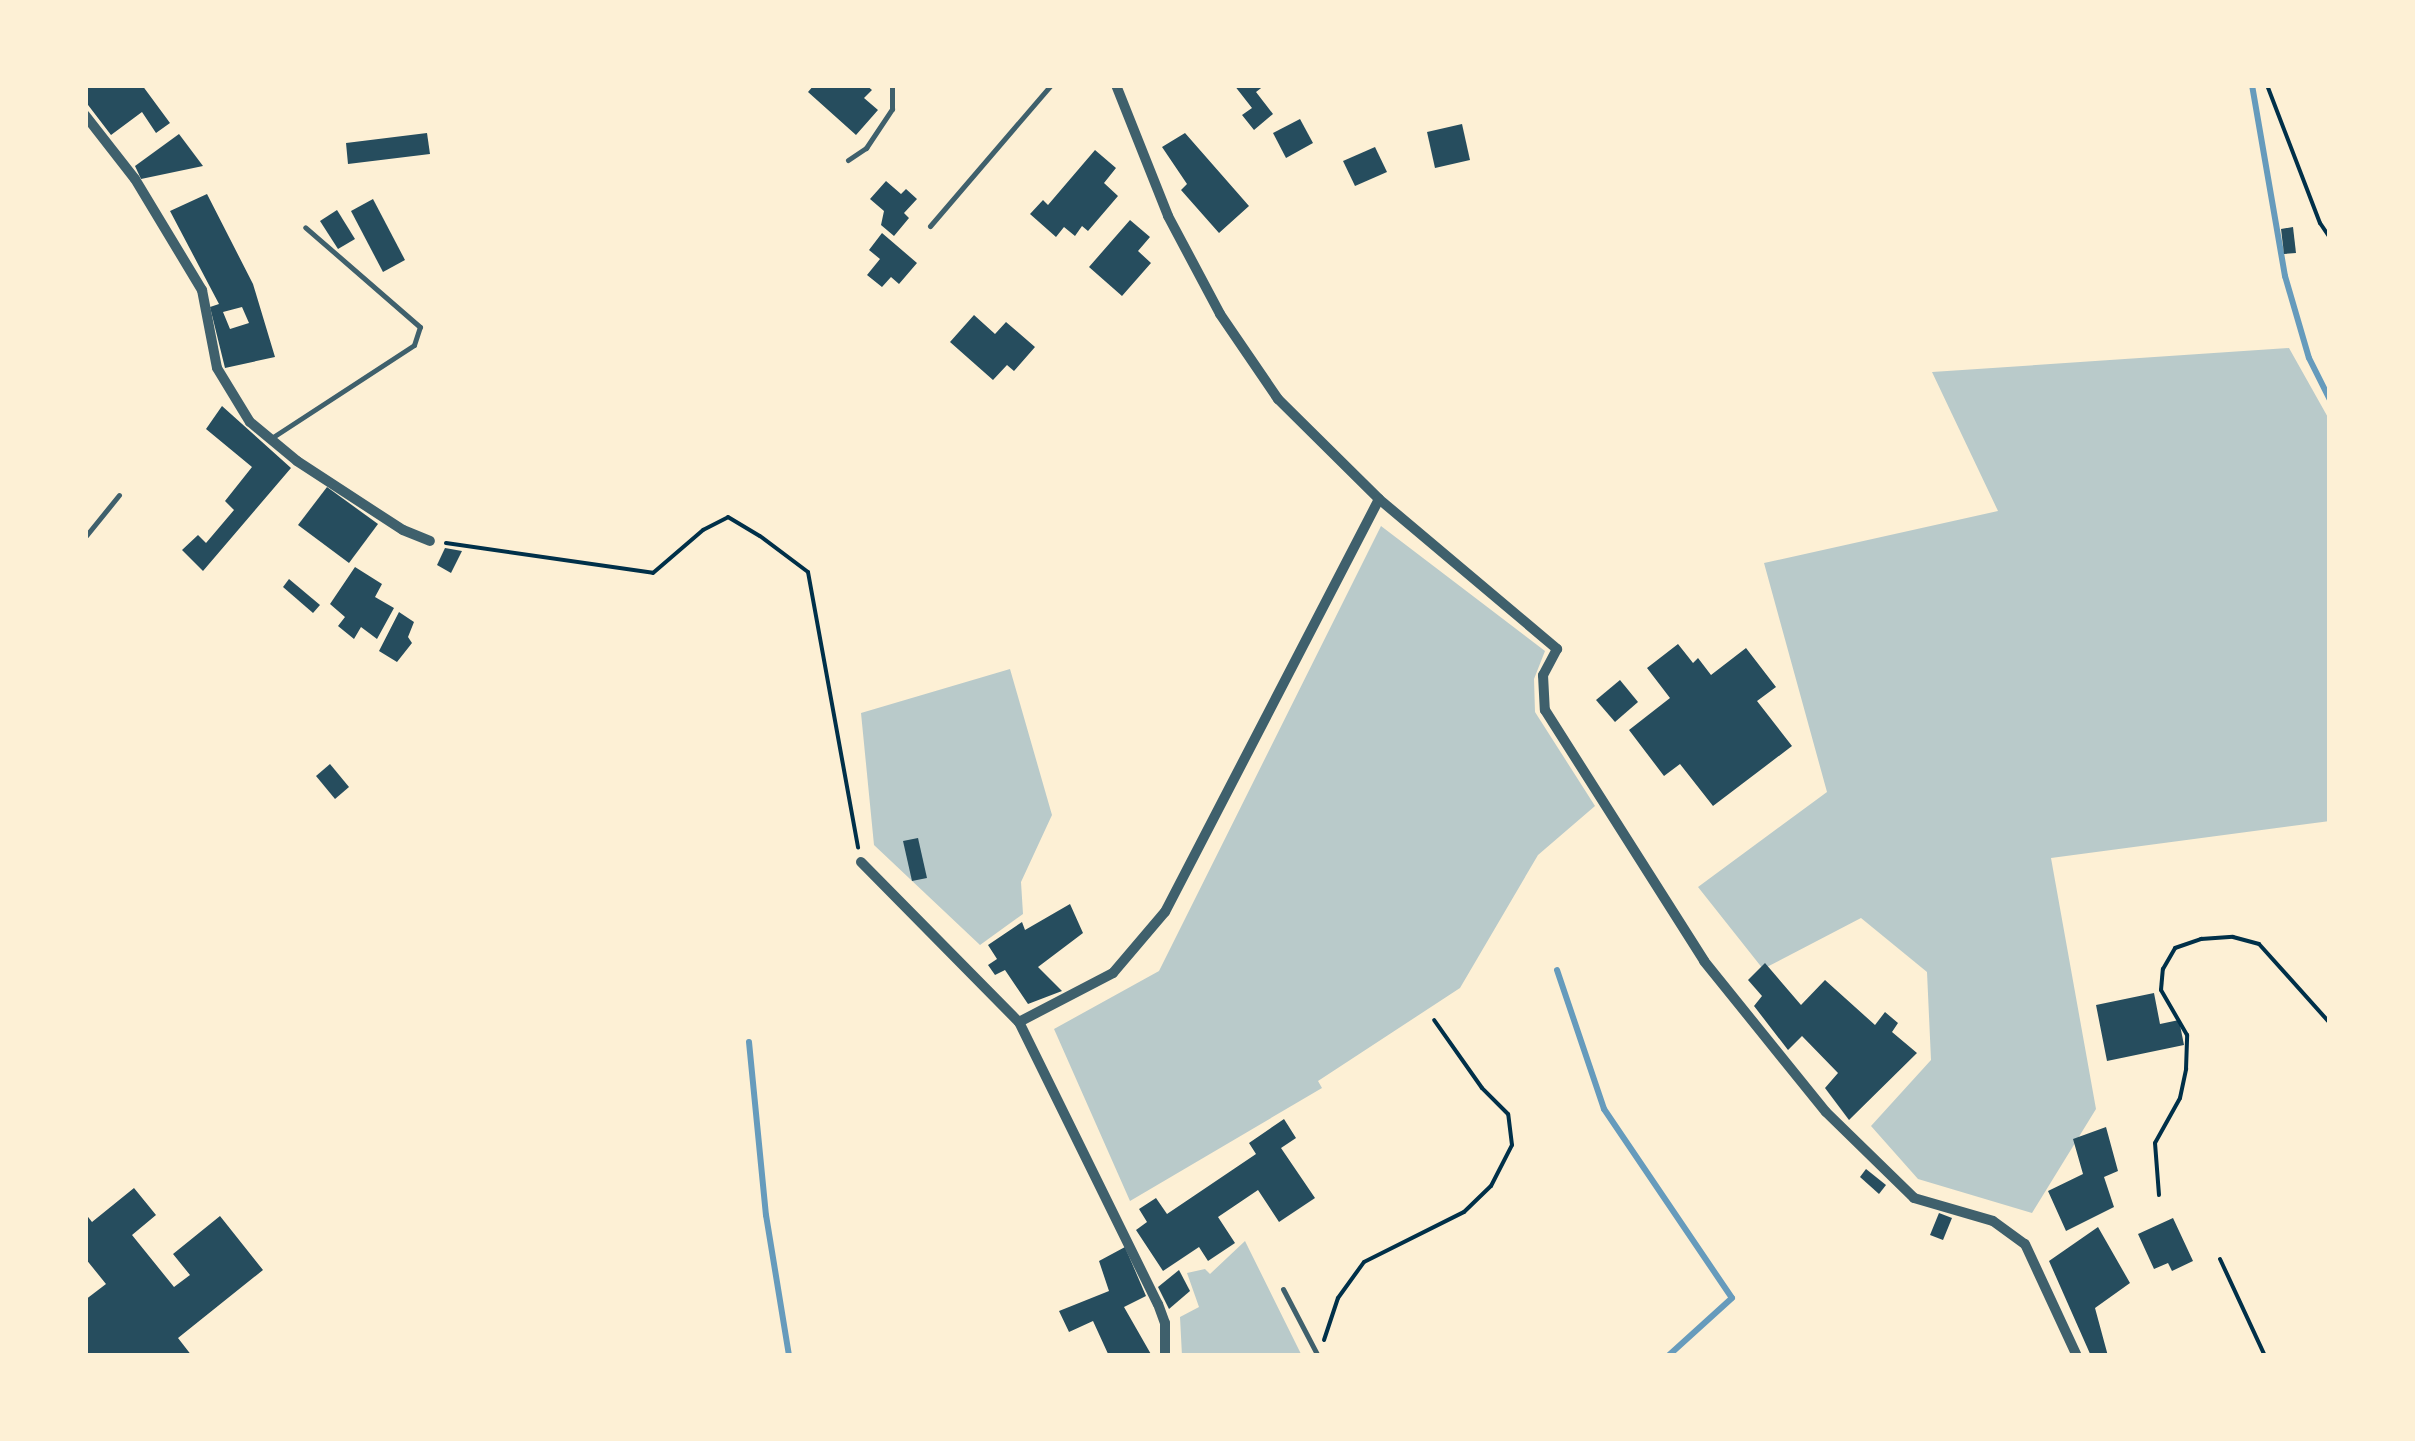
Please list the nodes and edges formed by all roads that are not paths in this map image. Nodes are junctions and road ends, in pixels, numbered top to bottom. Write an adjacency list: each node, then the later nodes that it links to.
1 (892, 85): 5 (lane)
2 (1051, 85): 7 (lane)
3 (1116, 85): 10 (street)
4 (85, 115): 8 (street)
5 (848, 160)
6 (305, 226): 8 (lane)
7 (930, 226)
8 (270, 439): 12 (street)
9 (119, 495): 11 (lane)
10 (1380, 499): 14 (street); 18 (street)
11 (85, 537)
12 (430, 541)
13 (861, 862): 14 (street)
14 (1019, 1022): 16 (street)
15 (1283, 1289): 17 (lane)
16 (1165, 1356)
17 (1318, 1356)
18 (2077, 1356)

